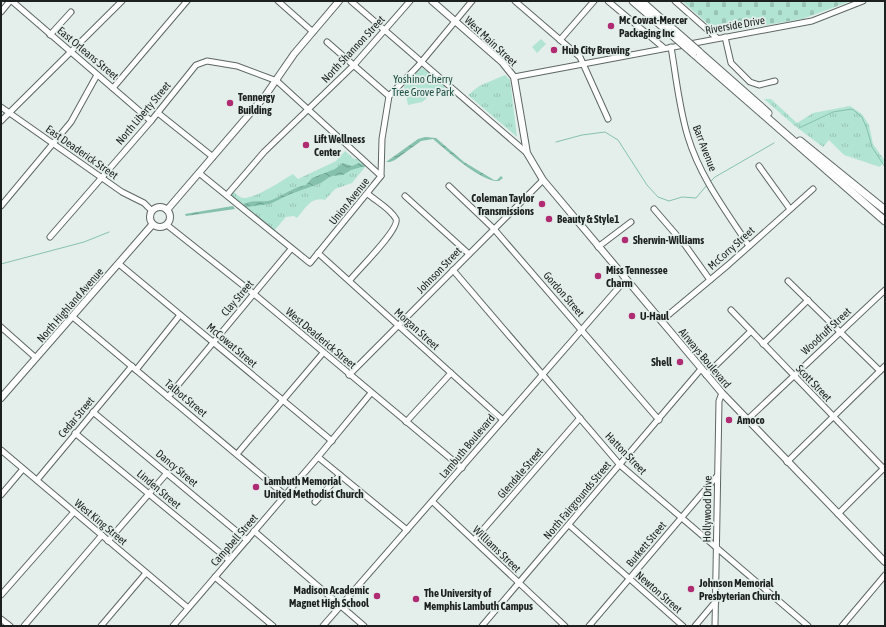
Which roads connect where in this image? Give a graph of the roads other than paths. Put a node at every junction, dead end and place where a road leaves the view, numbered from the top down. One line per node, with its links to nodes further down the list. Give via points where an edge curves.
1 (11, 1): 17 (street); 23 (street, East Orleans Street)
2 (122, 1): 30 (street)
3 (186, 1): 39 (street)
4 (278, 1): 21 (street)
5 (339, 1): 21 (main road)
6 (351, 1): 20 (street)
7 (410, 1): 20 (street, North Shannon Street)
8 (432, 1): 19 (main road, West Main Street)
9 (472, 1): 19 (street)
10 (515, 1): 26 (street)
11 (594, 1): 26 (street)
12 (608, 1): 29 (street)
13 (634, 1): 22 (highway)
14 (641, 1): 22 (highway)
15 (675, 1): 25 (street)
16 (862, 1): 24 (street, Riverside Drive, via 812,21)
17 (1, 12)
18 (71, 12): 23 (street)
19 (455, 21): 32 (street); 36 (main road, West Main Street, via 502,62)
20 (384, 30): 32 (street); 34 (street, North Shannon Street)
21 (313, 32): 37 (main road, via 294,54)
22 (672, 32): 31 (highway, bridge)
23 (50, 35): 30 (street, East Orleans Street)
24 (725, 37): 25 (street, Riverside Drive); 38 (street, via 731,63 750,82 759,85)
25 (717, 38): 28 (street, Riverside Drive)
26 (560, 40): 33 (street)
27 (327, 42): 34 (street)
28 (671, 46): 29 (street, Riverside Drive); 73 (street, Barr Avenue, via 688,137 707,181)
29 (664, 48): 33 (street, Riverside Drive)
30 (72, 52): 35 (street, East Orleans Street); 43 (street)
31 (696, 52): 65 (highway); 67 (highway)
32 (421, 62): 40 (street); 49 (street)
33 (584, 64): 36 (street, Riverside Drive); 45 (street)
34 (354, 65): 40 (street); 42 (street, North Shannon Street)
35 (97, 75): 39 (street, East Orleans Street); 48 (street, via 74,118)
36 (514, 76): 49 (main road, West Main Street)
37 (277, 81): 42 (street, North Liberty Street); 44 (street, North Liberty Street, via 234,65 207,61 196,65); 50 (main road)
38 (775, 81)
39 (113, 88): 47 (street, East Orleans Street)
40 (389, 96): 53 (street, Union Avenue, via 382,139)
41 (1, 108): 43 (street, East Deaderick Street)
42 (309, 108): 53 (street, North Liberty Street); 59 (street, North Shannon Street, via 264,152)
43 (8, 113): 46 (street); 48 (street, East Deaderick Street)
44 (158, 113): 47 (street, North Liberty Street); 50 (street)
45 (608, 119)
46 (1, 121)
47 (152, 121): 54 (street, North Liberty Street)
48 (53, 145): 54 (street, East Deaderick Street); 61 (street)
49 (527, 153): 55 (main road, Airways Boulevard)
50 (213, 157): 52 (main road)
51 (759, 166): 63 (street)
52 (199, 173): 59 (street); 64 (main road)
53 (381, 176): 58 (street, Union Avenue)
54 (101, 178): 66 (street, East Deaderick Street, via 144,203); 72 (street, North Liberty Street)
55 (543, 180): 71 (street, Johnson Street); 74 (main road, Airways Boulevard)
56 (449, 186): 71 (street, Gordon Street)
57 (813, 188): 63 (street, McCorry Street)
58 (368, 194): 76 (street, Union Avenue); 81 (street, via 392,214 396,224 388,237)
59 (227, 195): 75 (street)
60 (405, 196): 77 (street)
61 (1, 206)
62 (654, 209): 82 (street, via 685,245)
63 (790, 209): 73 (street, McCorry Street)
64 (167, 210): 66 (main road, via 161,207); 70 (main road, via 170,215)
65 (885, 210)
66 (152, 211): 69 (main road)
67 (885, 221)
68 (631, 222): 74 (street)
69 (152, 224): 70 (main road, via 158,228); 78 (main road, North Highland Avenue)
70 (168, 225): 85 (street, West Deaderick Street)
71 (494, 229): 77 (street, Johnson Street); 93 (street, Gordon Street)
72 (50, 237)
73 (749, 246): 82 (street, McCorry Street)
74 (598, 247): 80 (main road, Airways Boulevard)
75 (291, 249): 76 (street, Union Avenue, via 310,263); 85 (street, Clay Street)
76 (318, 253): 81 (street, Morgan Street)
77 (469, 254): 79 (street, Johnson Street)
78 (119, 264): 88 (street, McCowat Street); 89 (main road, North Highland Avenue)
79 (453, 270): 91 (street, Johnson Street); 106 (street, Hatton Street)
80 (626, 279): 90 (main road, Airways Boulevard); 93 (street, Lambuth Boulevard)
81 (350, 280): 91 (street, Morgan Street)
82 (710, 280): 90 (street, McCorry Street)
83 (788, 281): 86 (street)
84 (885, 290): 95 (street, Woodruff Street)
85 (254, 294): 96 (street, Clay Street); 98 (street, West Deaderick Street)
86 (808, 300): 95 (street); 97 (street)
87 (731, 310): 94 (street, Scott Street)
88 (180, 315): 96 (street, McCowat Street); 103 (street)
89 (73, 317): 99 (main road, North Highland Avenue); 100 (street, Talbot Street)
90 (661, 321): 102 (main road, Airways Boulevard)
91 (398, 325): 105 (street, Morgan Street); 107 (street, Johnson Street)
92 (1, 327): 99 (street)
93 (581, 330): 106 (street, Lambuth Boulevard); 119 (street, Gordon Street)
94 (751, 331): 97 (street, Scott Street); 108 (street)
95 (839, 332): 104 (street); 109 (street, Woodruff Street)
96 (213, 343): 112 (street, Clay Street); 114 (street, McCowat Street)
97 (763, 344): 109 (street, Scott Street)
98 (323, 353): 107 (street, West Deaderick Street); 114 (street)
99 (36, 358): 113 (main road, North Highland Avenue)
100 (132, 366): 103 (street, Talbot Street); 115 (street, Cedar Street)
101 (885, 366): 104 (street)
102 (701, 369): 108 (main road, Airways Boulevard); 119 (street, North Fairgrounds Street)
103 (136, 370): 112 (street, Talbot Street)
104 (880, 371): 116 (street)
105 (452, 373): 118 (street, Morgan Street); 121 (street)
106 (542, 374): 117 (street, Hatton Street); 118 (street, Lambuth Boulevard)
107 (349, 375): 110 (street, West Deaderick Street)
108 (706, 375): 111 (main road, Airways Boulevard)
109 (794, 375): 116 (street, Scott Street); 120 (street, Woodruff Street)
110 (371, 393): 121 (street, West Deaderick Street); 123 (street, Campbell Street)
111 (722, 393): 120 (main road, Airways Boulevard); 134 (street, Hollywood Drive, via 719,401)
112 (168, 396): 125 (street, Talbot Street)
113 (1, 398)
114 (283, 401): 123 (street, McCowat Street); 125 (street)
115 (93, 412): 122 (street, Cedar Street); 132 (street, Dancy Street)
116 (833, 416): 127 (street); 130 (street, Scott Street)
117 (580, 418): 128 (street, Hatton Street); 149 (street, Glendale Street)
118 (503, 420): 129 (street, Lambuth Boulevard)
119 (659, 420): 128 (street, North Fairgrounds Street)
120 (747, 420): 127 (main road, Airways Boulevard)
121 (406, 422): 129 (street, West Deaderick Street)
122 (76, 434): 135 (street, Cedar Street); 136 (street, Linden Street)
123 (332, 441): 126 (street, Campbell Street)
124 (1, 450): 131 (street, West King Street)
125 (237, 454): 138 (street, Talbot Street)
126 (318, 457): 133 (street); 138 (street, Campbell Street)
127 (787, 462): 142 (main road, Airways Boulevard)
128 (620, 465): 143 (street, Hatton Street); 144 (street, North Fairgrounds Street)
129 (462, 468): 140 (street, Lambuth Boulevard)
130 (884, 468): 142 (street)
131 (23, 469): 135 (street, West King Street); 137 (street)
132 (167, 473): 136 (street); 148 (street, Dancy Street)
133 (340, 475): 139 (street); 145 (street)
134 (717, 476): 143 (street, Burkett Street); 151 (street, Hollywood Drive)
135 (37, 480): 141 (street, West King Street)
136 (149, 494): 150 (street); 152 (street, Linden Street)
137 (1, 495)
138 (286, 495): 146 (street, Campbell Street)
139 (315, 502)
140 (433, 502): 145 (street, Lambuth Boulevard); 149 (street, Williams Street)
141 (74, 512): 147 (street, West King Street); 159 (street)
142 (838, 514): 153 (main road, Airways Boulevard)
143 (682, 517): 151 (street, Hatton Street); 157 (street, Burkett Street)
144 (569, 525): 157 (street, Newton Street); 158 (street, North Fairgrounds Street)
145 (407, 530): 161 (street, Lambuth Boulevard)
146 (254, 531): 148 (street, Campbell Street); 161 (street)
147 (102, 536): 150 (street, West King Street); 166 (street)
148 (247, 540): 152 (street, Campbell Street)
149 (474, 540): 158 (street, Williams Street)
150 (108, 541): 154 (street, West King Street)
151 (716, 548): 160 (street, Hollywood Drive); 177 (street, Hatton Street)
152 (229, 560): 156 (street, Campbell Street)
153 (885, 562)
154 (146, 573): 162 (street, West King Street); 167 (street)
155 (885, 575): 178 (street)
156 (215, 577): 162 (street, Campbell Street); 168 (street)
157 (629, 579): 173 (street, Burkett Street); 174 (street, Newton Street)
158 (519, 584): 171 (street, North Fairgrounds Street); 172 (street, Williams Street)
159 (1, 595)
160 (716, 601): 175 (street); 176 (street, Hollywood Drive)
161 (341, 606): 169 (street, Lambuth Boulevard); 170 (street)
162 (188, 608): 164 (street, Campbell Street)
163 (2, 622): 165 (street)
164 (175, 625)
165 (10, 626)
166 (24, 626)
167 (101, 626)
168 (273, 626)
169 (323, 626)
170 (364, 626)
171 (482, 626)
172 (565, 626)
173 (589, 626)
174 (683, 626)
175 (695, 626)
176 (716, 626)
177 (808, 626)
178 (842, 626)

